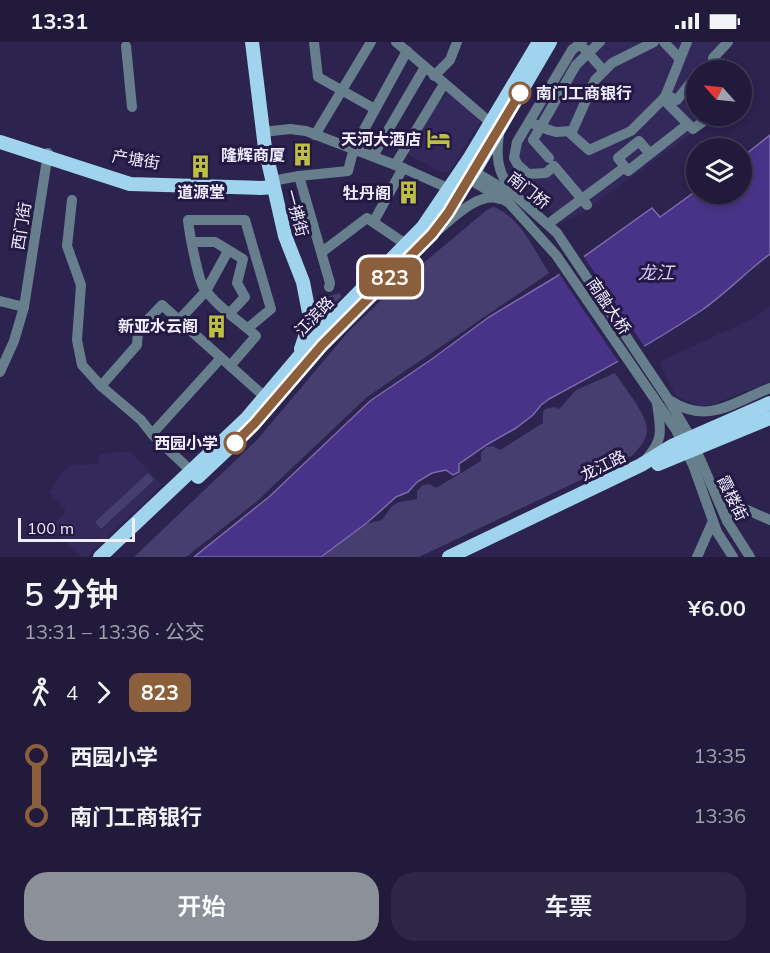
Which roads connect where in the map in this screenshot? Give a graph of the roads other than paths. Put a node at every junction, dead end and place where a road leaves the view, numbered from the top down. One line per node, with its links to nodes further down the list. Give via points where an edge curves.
1 (252, 42): 32 (main road, 一拂街)
2 (314, 42): 23 (street, via 318,77)
3 (371, 42): 23 (street)
4 (396, 42): 15 (street)
5 (457, 42): 20 (street, via 450,60)
6 (539, 42): 29 (main road, 江滨路)
7 (550, 42): 29 (main road, 江滨路)
8 (600, 42): 42 (street, via 576,65 533,140)
9 (654, 42): 19 (street)
10 (664, 42): 16 (street)
11 (687, 42): 16 (street)
12 (728, 42): 17 (street)
13 (581, 43): 19 (street, bridge); 27 (street, via 572,50)
14 (126, 46): 25 (street)
15 (406, 51): 18 (street); 26 (street)
16 (679, 58): 24 (street)
17 (715, 60)
18 (425, 67): 20 (street); 41 (street)
19 (604, 70): 31 (street, via 595,80)
20 (434, 76): 21 (street)
21 (444, 84): 29 (street); 43 (street)
22 (686, 88): 24 (street, via 677,100)
23 (341, 90): 26 (street); 34 (street)
24 (664, 97): 28 (street); 33 (street)
25 (132, 107)
26 (375, 109): 38 (street)
27 (529, 122): 31 (street, bridge, via 556,132); 51 (street, via 517,142 514,158 518,165 528,174 546,172 554,166)
28 (686, 122)
29 (495, 125): 45 (main road, 江滨路); 50 (street, via 499,168)
30 (686, 126): 39 (street)
31 (572, 131): 33 (street, via 588,150)
32 (263, 132): 34 (street, via 290,129); 47 (main road, 一拂街)
33 (624, 134): 37 (street)
34 (315, 135): 38 (street)
35 (0, 137): 40 (main road, 产塘街)
36 (0, 142): 40 (main road)
37 (631, 147): 39 (street, via 639,141); 44 (street, via 618,158)
38 (354, 148): 41 (street); 46 (street, via 348,171)
39 (650, 154): 44 (street, via 628,171)
40 (48, 156): 47 (main road, 产塘街, via 130,178); 64 (street, 西门街)
41 (373, 156): 43 (street)
42 (549, 158)
43 (399, 166): 48 (street); 53 (street)
44 (625, 167): 51 (street)
45 (466, 172): 48 (main road, 江滨路); 50 (street, 南门桥); 54 (main road, 江滨路)
46 (299, 176): 47 (street); 59 (street)
47 (273, 184): 68 (main road, 一拂街, via 309,313)
48 (450, 189): 56 (main road, 江滨路)
49 (72, 200): 71 (street, via 67,246 81,285 77,340 82,365)
50 (513, 200): 54 (street, via 494,196 479,200); 57 (street, 南门桥, via 557,233); 60 (street, 南门桥)
51 (584, 202): 52 (street)
52 (552, 220)
53 (374, 221): 56 (street); 59 (street, via 367,218)
54 (432, 234): 86 (main road, 江滨路, via 322,345 254,424)
55 (193, 242): 58 (street, via 215,242); 62 (street); 67 (street, via 189,237 189,220 245,220 271,309)
56 (407, 245): 68 (main road, 江滨路)
57 (567, 248): 74 (street, 南融大桥)
58 (228, 251): 62 (street); 65 (street, via 243,259 237,282 245,297)
59 (322, 252): 61 (street)
60 (556, 255): 75 (street, 南融大桥)
61 (329, 287)
62 (206, 291): 65 (street); 66 (street)
63 (0, 301): 64 (street)
64 (24, 307): 70 (street, 西门街)
65 (230, 313): 67 (street)
66 (180, 319): 69 (street); 71 (street, via 162,305 138,330 137,345)
67 (248, 328): 69 (street, via 256,336)
68 (300, 354): 73 (main road, 江滨路)
69 (226, 362): 73 (street); 78 (street)
70 (0, 372)
71 (101, 386): 78 (street)
72 (770, 388): 74 (street, via 701,413)
73 (265, 397): 81 (main road, 江滨路)
74 (668, 399): 79 (street)
75 (657, 400): 79 (street); 80 (street, via 662,435)
76 (770, 403): 79 (main road, 龙江路)
77 (770, 418): 79 (main road, 龙江路)
78 (152, 434): 81 (street)
79 (689, 445): 80 (main road, 龙江路, via 672,446); 83 (street, 霞楼街); 84 (street, 霞楼街); 88 (main road, 龙江路)
80 (641, 465): 87 (main road, 龙江路)
81 (191, 471): 85 (main road, 江滨路)
82 (770, 520): 84 (street, via 745,509)
83 (713, 521): 89 (street); 90 (street, 霞楼街)
84 (727, 521): 91 (street, 霞楼街)
85 (100, 557)
86 (114, 557)
87 (449, 557)
88 (471, 557)
89 (697, 557)
90 (733, 557)
91 (750, 557)

